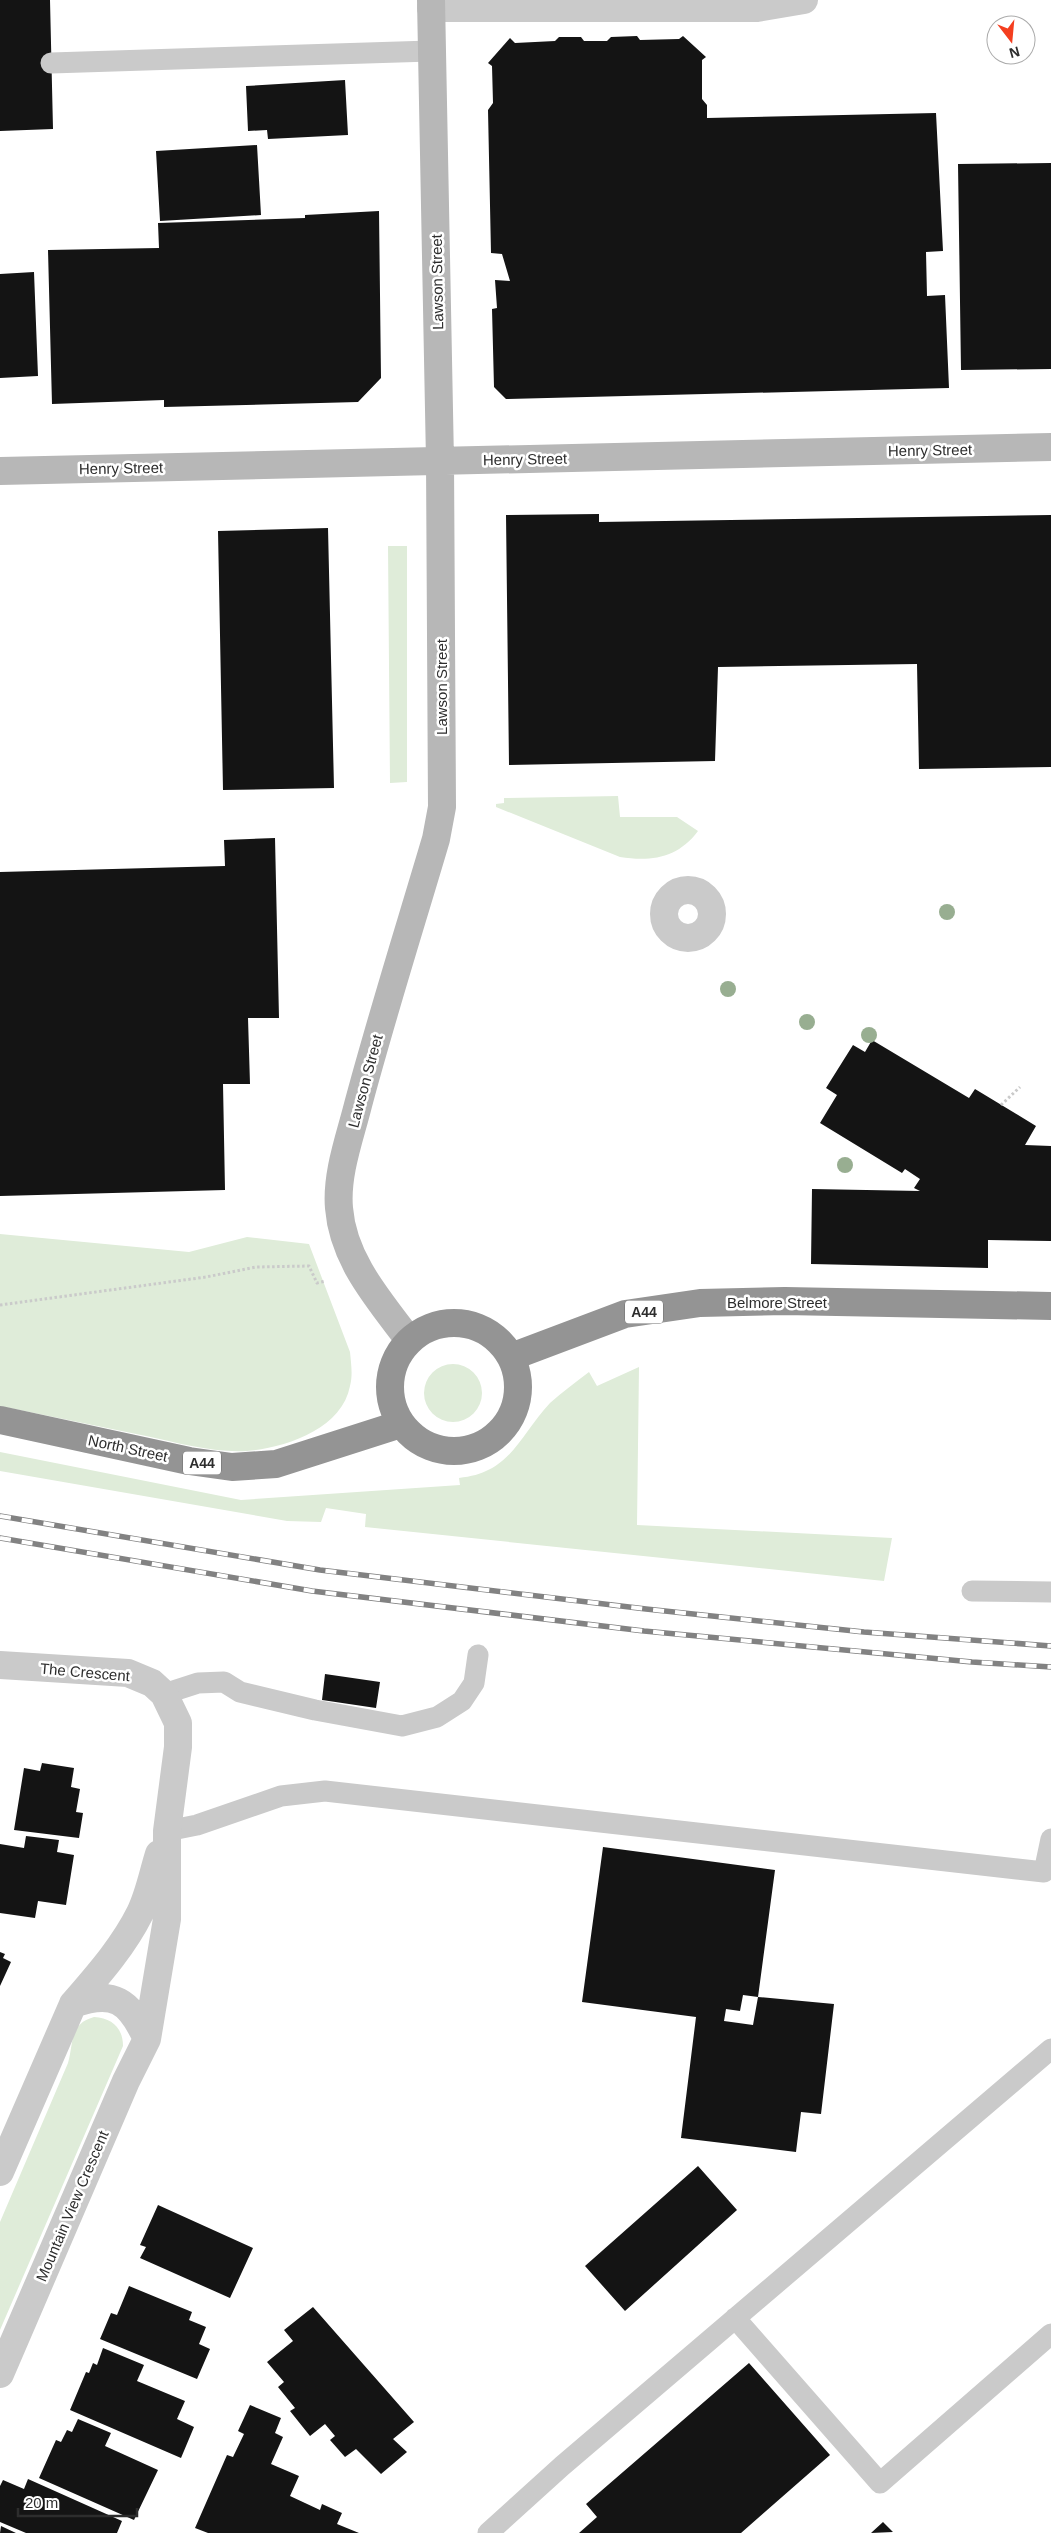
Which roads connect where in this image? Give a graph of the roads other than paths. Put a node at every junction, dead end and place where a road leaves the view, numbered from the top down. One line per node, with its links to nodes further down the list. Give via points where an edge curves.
1 (804, 0): 2 (street, via 757,8)
2 (431, 4): 3 (street, Lawson Street)
3 (431, 51): 4 (lane); 6 (street, Lawson Street)
4 (51, 64)
5 (1051, 447): 6 (street, Henry Street)
6 (440, 461): 7 (street, Henry Street); 9 (street, Lawson Street, via 440,824 363,1088 341,1176 339,1208 347,1244 362,1277)
7 (0, 471)
8 (1051, 1306): 10 (highway, Belmore Street / A44, via 785,1301 700,1303 625,1314)
9 (409, 1340): 10 (highway, via 425,1329 464,1323 483,1329 499,1341); 12 (highway, via 390,1372 392,1408)
10 (511, 1357): 12 (highway, via 518,1377 517,1398 510,1418 496,1435 478,1446 457,1451 436,1448 416,1440)
11 (0, 1420): 12 (highway, North Street / A44, via 189,1461 232,1467 276,1464)
12 (401, 1424)
13 (972, 1591): 14 (lane)
14 (1051, 1592)
15 (478, 1655): 17 (lane, via 474,1683 462,1701 437,1717 402,1726 240,1692 224,1682 198,1683)
16 (0, 1665): 17 (street, The Crescent, via 128,1673 152,1684)
17 (164, 1694): 18 (street, Mountain View Crescent, via 178,1723 178,1747)
18 (166, 1831): 19 (lane, via 197,1825 281,1796 325,1791 1044,1872); 20 (street, Mountain View Crescent, via 140,1911 107,1965); 21 (street, Mountain View Crescent, via 167,1919)
19 (1051, 1839)
20 (73, 2004): 21 (street, via 106,1997 119,2001 131,2010); 23 (street, Mountain View Crescent)
21 (147, 2038): 26 (street, Mountain View Crescent)
22 (1051, 2049): 24 (lane)
23 (0, 2172)
24 (735, 2318): 25 (lane, via 880,2483); 27 (lane)
25 (1051, 2334)
26 (0, 2374)
27 (488, 2533)

